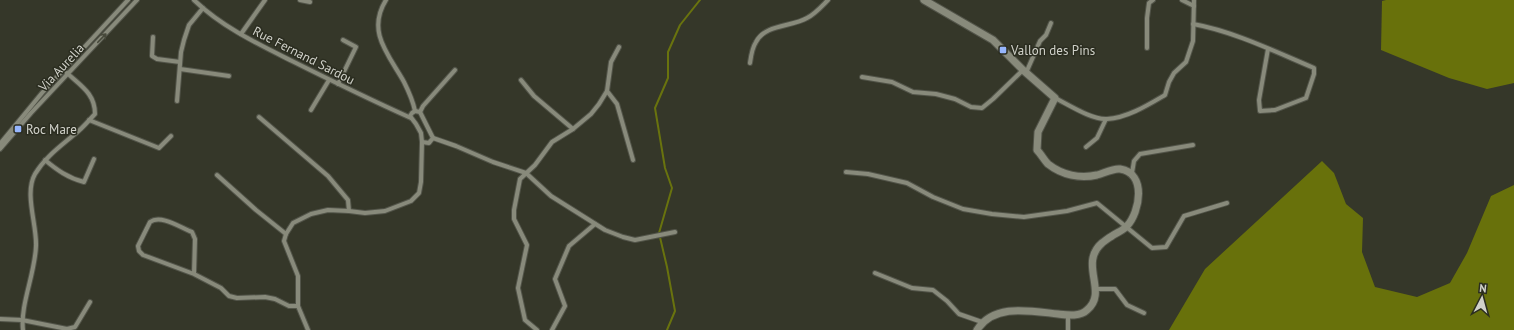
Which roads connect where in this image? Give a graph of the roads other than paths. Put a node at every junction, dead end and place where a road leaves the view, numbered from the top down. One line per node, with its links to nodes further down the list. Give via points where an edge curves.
1 (128, 0): 25 (street, Via Aurelia)
2 (137, 0): 29 (street, Via Aurelia, one-way to 2)
3 (194, 0): 14 (street, Rue Fernand Sardou)
4 (265, 0): 17 (street)
5 (300, 0): 12 (street)
6 (386, 0): 39 (street, via 379,14 380,38)
7 (828, 0): 24 (street, via 808,18 771,29 761,35 755,42)
8 (924, 0): 28 (street, via 993,40)
9 (1153, 0): 21 (street, via 1149,3 1147,18)
10 (1182, 0): 13 (street)
11 (1194, 0): 13 (street)
12 (310, 2)
13 (1194, 6): 16 (street)
14 (203, 8): 17 (street, Rue Fernand Sardou); 23 (street, via 190,25)
15 (1052, 23): 28 (street)
16 (1193, 24): 22 (street, via 1213,27); 42 (street, via 1193,41 1186,62 1174,73 1165,95 1126,114)
17 (241, 34): 32 (street, Rue Fernand Sardou)
18 (153, 37): 23 (street, via 152,56)
19 (343, 40): 34 (street, via 356,47)
20 (619, 47): 35 (street, via 611,62)
21 (1147, 48)
22 (1268, 49): 22 (street, via 1314,68 1314,74 1306,98 1275,110 1260,111 1259,100)
23 (180, 62): 26 (street)
24 (750, 63)
25 (64, 69): 29 (street); 48 (street, Via Aurelia)
26 (180, 69): 30 (street); 37 (street)
27 (456, 70): 39 (street)
28 (1024, 71): 31 (street, via 982,108 971,108 955,99 913,92 892,82); 36 (street)
29 (68, 74): 43 (street, via 90,94 95,104 95,114); 51 (street, Via Aurelia)
30 (229, 76)
31 (862, 77)
32 (329, 80): 34 (street, Rue Fernand Sardou); 38 (street)
33 (520, 80): 44 (street, via 534,96)
34 (338, 84): 41 (street, Rue Fernand Sardou)
35 (607, 91): 44 (street, via 590,114); 54 (street, via 617,104)
36 (1055, 98): 42 (street, via 1090,116); 57 (street, via 1038,132 1037,150 1048,164 1069,175 1088,177 1120,169)
37 (176, 101)
38 (311, 110)
39 (418, 112): 41 (street, via 412,113); 46 (street)
40 (259, 117): 60 (street, via 328,176 348,200)
41 (411, 118): 47 (street)
42 (1106, 119): 50 (street, via 1097,138)
43 (89, 120): 45 (street, via 159,148); 53 (street)
44 (573, 129): 56 (street, via 552,142)
45 (171, 136)
46 (433, 138): 47 (street, via 429,143); 56 (street)
47 (422, 142): 60 (street, via 419,193 411,201 385,211)
48 (0, 144)
49 (1193, 145): 57 (street, via 1140,154 1134,162)
50 (1086, 147)
51 (0, 149)
52 (94, 159): 53 (street, via 84,182 59,171)
53 (45, 160): 73 (street, via 34,175 31,189 36,246)
54 (633, 160)
55 (846, 172): 62 (street, via 907,183 963,209 992,214 1024,217 1067,211 1097,203)
56 (526, 173): 61 (street, via 551,196); 77 (street, via 520,179 514,210 514,219 527,245 518,288 525,320)
57 (1132, 174): 62 (street, via 1138,182 1138,206)
58 (217, 175): 64 (street)
59 (1227, 203): 62 (street, via 1184,216 1166,247 1152,248)
60 (349, 211): 64 (street, via 328,210 311,214 293,223)
61 (595, 224): 63 (street, via 635,240); 78 (street, via 569,246 555,279 565,306)
62 (1127, 227): 67 (street, via 1110,236 1096,248 1092,266)
63 (675, 232)
64 (286, 234): 69 (street, via 284,241 298,276)
65 (875, 273): 74 (street, via 912,288 933,290 959,314)
66 (194, 274): 66 (street, via 195,238 192,232 161,219 153,219 138,246 139,251 143,255); 69 (street, via 221,288 228,296 275,298 289,306)
67 (1096, 289): 70 (street, via 1115,289 1127,305); 71 (street, via 1094,300 1087,310)
68 (90, 302): 73 (street, via 75,327 67,329)
69 (298, 306): 76 (street)
70 (1144, 313)
71 (1068, 315): 74 (street, via 1008,310); 80 (street)
72 (0, 319): 73 (street)
73 (22, 320): 75 (street)
74 (982, 322): 79 (street)
75 (23, 330)
76 (308, 330)
77 (537, 330)
78 (552, 330)
79 (977, 330)
80 (1068, 330)

